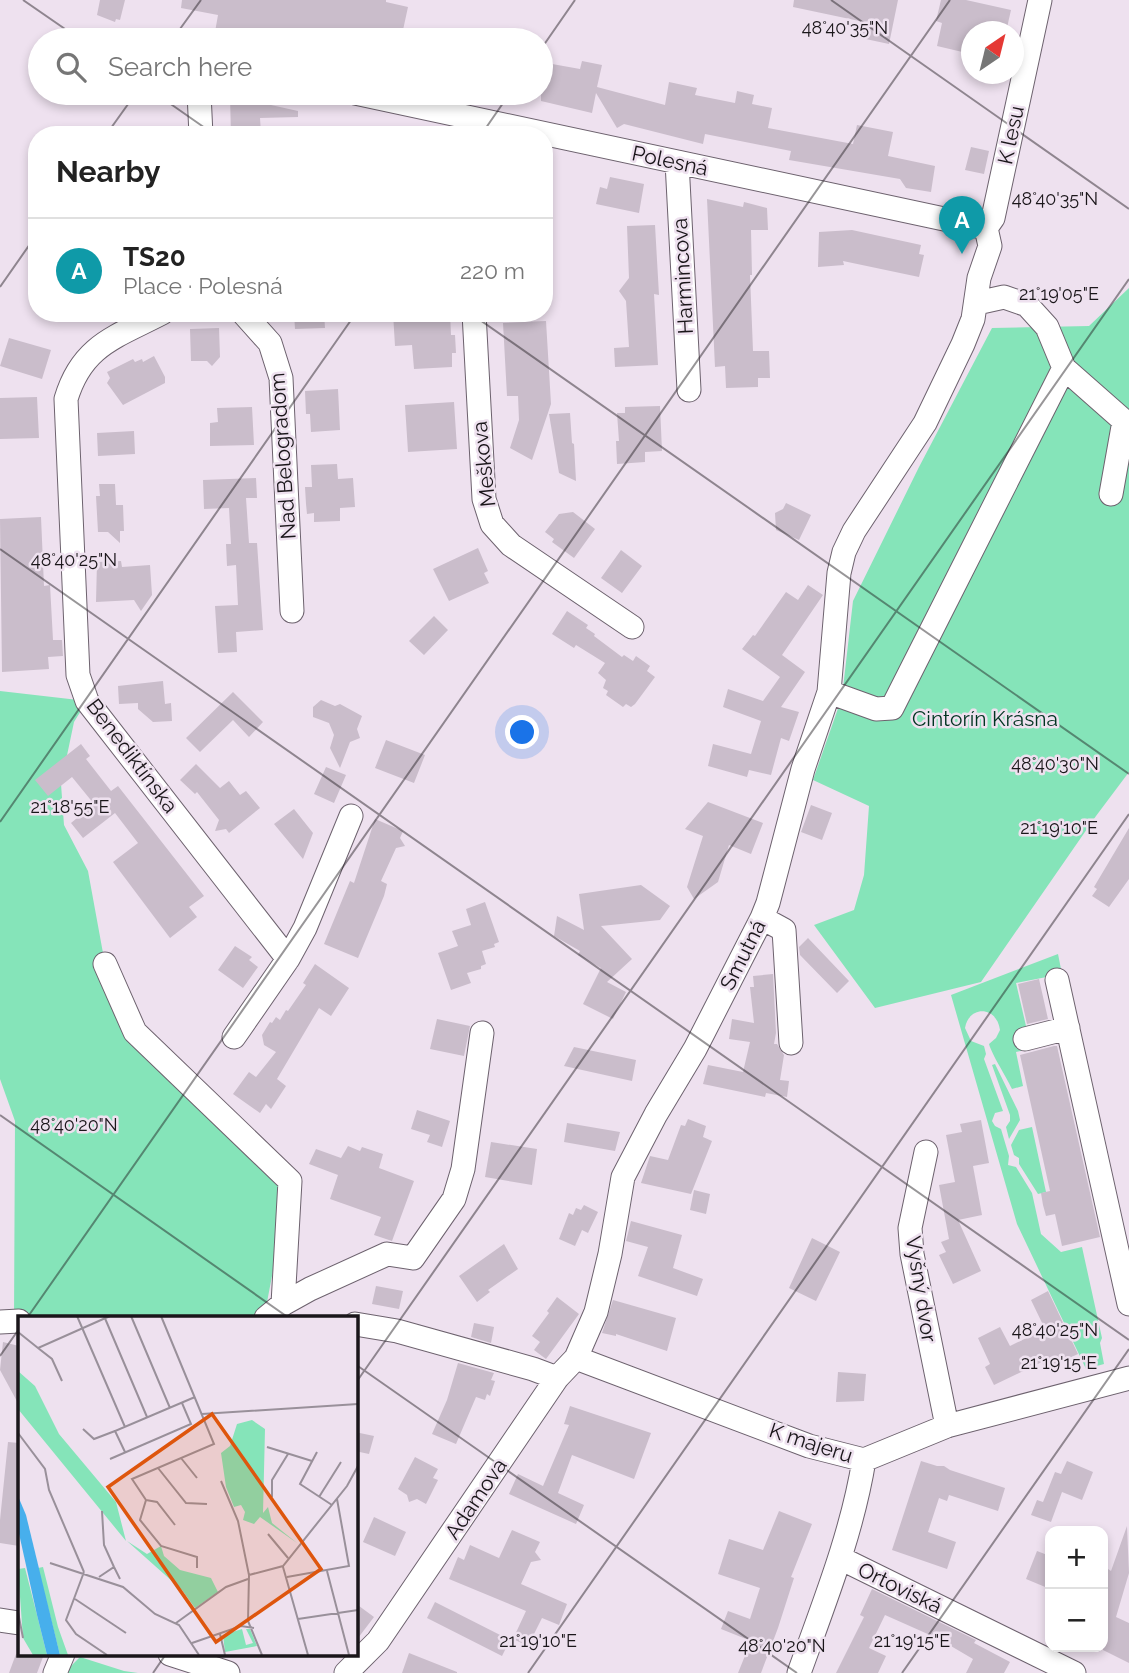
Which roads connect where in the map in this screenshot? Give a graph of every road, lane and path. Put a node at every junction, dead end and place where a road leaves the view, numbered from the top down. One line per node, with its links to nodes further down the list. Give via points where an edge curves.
1 (1040, 0): 8 (street, K lesu, via 993,218)
2 (200, 105): 5 (street)
3 (396, 105): 4 (street, Polesná)
4 (464, 125)
5 (201, 126)
6 (553, 140): 7 (street, Polesná)
7 (677, 162): 8 (street, Polesná); 14 (street, Harmincova)
8 (986, 228): 9 (street, K lesu, via 990,246 979,278)
9 (977, 303): 13 (street, via 1004,297 1027,305 1046,327); 18 (street, Smutná, via 925,423 844,552)
10 (145, 322): 21 (street, Benediktínska, via 96,348 78,369 66,399 78,675 87,701)
11 (251, 322): 16 (street, Nad Belogradom, via 270,343 281,378)
12 (474, 322): 17 (street, Meškova, via 484,499 492,524 511,545)
13 (1063, 368): 15 (street, via 1124,421); 18 (street, via 892,708 876,709)
14 (689, 390)
15 (1111, 494)
16 (292, 611)
17 (632, 627)
18 (829, 692): 20 (street, Smutná)
19 (351, 816): 21 (street)
20 (762, 918): 28 (street, via 784,930); 35 (street, Smutná, via 623,1177 596,1312)
21 (288, 959): 26 (street)
22 (105, 964): 31 (street, via 135,1032 290,1181)
23 (1057, 980): 24 (street)
24 (1068, 1028): 27 (street); 30 (street)
25 (482, 1033): 31 (street, via 463,1169 454,1199 413,1258 387,1254 310,1289)
26 (234, 1037)
27 (1025, 1039)
28 (791, 1043)
29 (926, 1152): 38 (street, Vyšný dvor, via 910,1228)
30 (1129, 1304)
31 (275, 1311)
32 (18, 1321): 33 (street)
33 (0, 1322)
34 (357, 1324): 36 (street, via 397,1331)
35 (576, 1358): 36 (street, Adamova); 39 (street, K majeru, via 810,1446)
36 (557, 1378): 43 (street, Adamova)
37 (1129, 1378): 38 (street, K majeru)
38 (947, 1426): 39 (street, K majeru)
39 (864, 1460): 40 (street)
40 (840, 1558): 50 (street); 51 (street, Ortoviská)
41 (0, 1620): 42 (street)
42 (18, 1623)
43 (378, 1641): 48 (street); 49 (street)
44 (62, 1656): 46 (street)
45 (176, 1656): 47 (street)
46 (55, 1673)
47 (228, 1673)
48 (346, 1673)
49 (363, 1673)
50 (799, 1673)
51 (1074, 1673)

